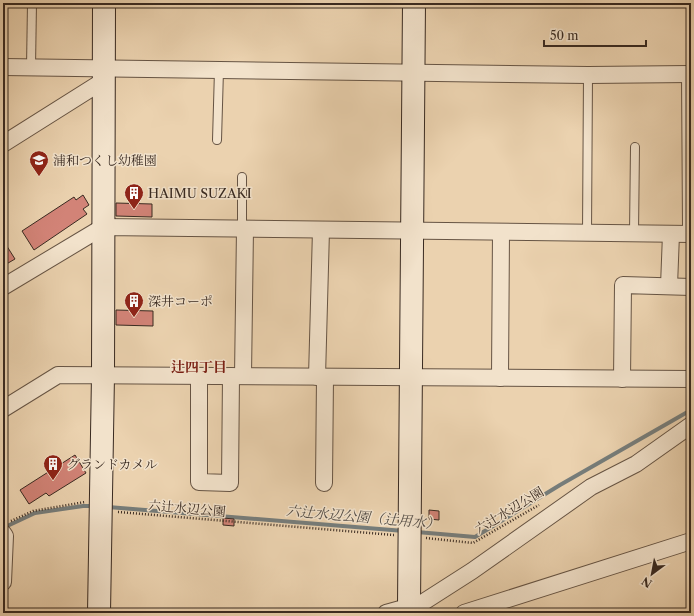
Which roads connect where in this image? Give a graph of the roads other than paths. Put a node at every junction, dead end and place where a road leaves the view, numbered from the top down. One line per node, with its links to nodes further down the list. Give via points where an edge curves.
1 (32, 3): 5 (lane)
2 (104, 3): 8 (street)
3 (414, 3): 7 (street)
4 (3, 67): 5 (street)
5 (31, 67): 8 (street)
6 (219, 70): 7 (street); 8 (street); 11 (lane)
7 (414, 73): 10 (street); 19 (street)
8 (103, 74): 12 (street); 15 (street)
9 (691, 74): 10 (street); 16 (street)
10 (588, 75): 21 (lane)
11 (217, 140)
12 (3, 144)
13 (635, 147): 22 (lane)
14 (242, 177): 17 (lane)
15 (103, 227): 17 (street); 26 (street); 28 (street)
16 (691, 227)
17 (244, 229): 18 (street); 30 (street)
18 (321, 230): 19 (street); 31 (street)
19 (412, 231): 20 (street); 32 (street)
20 (500, 232): 21 (street); 33 (street)
21 (587, 233): 22 (street)
22 (634, 233): 23 (street)
23 (671, 234): 24 (street); 25 (street)
24 (691, 234)
25 (669, 286): 27 (street); 34 (street, via 624,285)
26 (3, 287)
27 (691, 287)
28 (103, 375): 29 (street); 36 (street, via 58,375); 44 (street)
29 (199, 376): 30 (street); 30 (street, via 199,482 230,483)
30 (237, 376): 31 (street)
31 (321, 377): 32 (street); 38 (street)
32 (411, 378): 33 (street); 43 (street)
33 (500, 378): 34 (street)
34 (622, 379): 35 (street)
35 (691, 379)
36 (3, 409)
37 (690, 430): 43 (street, via 636,464 591,487 472,571)
38 (324, 483)
39 (6, 527): 41 (street)
40 (691, 541): 42 (street)
41 (3, 582)
42 (497, 608): 46 (street)
43 (410, 610): 45 (street)
44 (100, 613)
45 (386, 613)
46 (464, 613)

